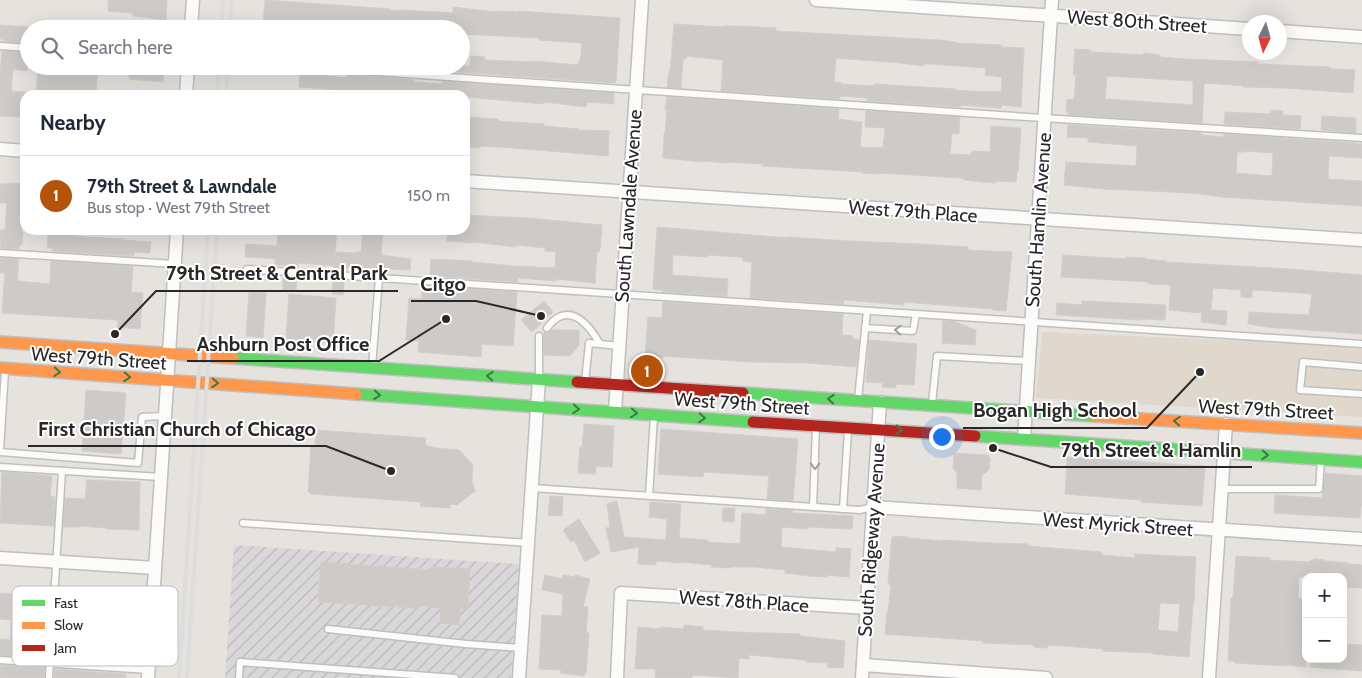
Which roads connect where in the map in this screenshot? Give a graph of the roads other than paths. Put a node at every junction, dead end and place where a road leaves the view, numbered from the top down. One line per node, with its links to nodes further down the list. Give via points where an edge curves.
1 (193, 0): 6 (street)
2 (642, 0): 15 (street, South Lawndale Avenue)
3 (816, 0): 5 (street, West 80th Street)
4 (1052, 0): 5 (street, South Hamlin Avenue)
5 (1051, 15): 7 (street, West 80th Street); 16 (street, South Hamlin Avenue)
6 (192, 20)
7 (1242, 28)
8 (1287, 32): 9 (street)
9 (1362, 37)
10 (0, 46): 11 (lane)
11 (20, 47)
12 (187, 75): 14 (street)
13 (420, 75): 15 (lane)
14 (186, 90)
15 (636, 90): 16 (lane); 21 (street, South Lawndale Avenue)
16 (1044, 118): 17 (lane); 22 (street, South Hamlin Avenue)
17 (1362, 138)
18 (0, 149): 19 (street)
19 (20, 151)
20 (470, 180): 21 (street, West 79th Place)
21 (629, 192): 22 (street, West 79th Place); 29 (street, South Lawndale Avenue)
22 (1038, 219): 24 (street, West 79th Place); 32 (street, South Hamlin Avenue)
23 (177, 235): 26 (street)
24 (1362, 240)
25 (0, 252): 26 (lane)
26 (175, 264): 40 (street)
27 (247, 269): 28 (lane)
28 (380, 278): 29 (lane); 44 (lane)
29 (623, 294): 30 (lane); 39 (street, South Lawndale Avenue)
30 (867, 311): 31 (lane); 34 (lane)
31 (916, 314): 32 (lane); 34 (lane, one-way to 34, via 913,331)
32 (1031, 322): 38 (lane); 41 (street, South Hamlin Avenue)
33 (547, 328): 37 (lane, via 559,317 568,315 579,319)
34 (865, 328): 50 (lane)
35 (539, 336): 45 (lane)
36 (0, 342): 40 (main road, West 79th Street)
37 (600, 344): 39 (lane); 47 (lane, via 589,344)
38 (1362, 344)
39 (619, 346): 48 (street, South Lawndale Avenue)
40 (168, 354): 44 (main road, West 79th Street); 46 (street)
41 (1029, 361): 52 (lane, via 937,356); 54 (street, South Hamlin Avenue)
42 (1362, 367): 49 (lane, via 1302,362 1300,390)
43 (3, 368): 46 (main road, West 79th Street, one-way to 46); 64 (lane)
44 (372, 368): 45 (main road, West 79th Street, one-way to 44)
45 (539, 379): 47 (main road, West 79th Street); 53 (street)
46 (167, 380): 53 (main road, West 79th Street, one-way to 53); 57 (street)
47 (585, 382): 48 (main road, West 79th Street)
48 (617, 384): 50 (main road, West 79th Street, one-way to 48); 55 (street, South Lawndale Avenue)
49 (1362, 394)
50 (858, 400): 51 (main road, West 79th Street)
51 (880, 402): 52 (main road, West 79th Street); 61 (street, South Ridgeway Avenue)
52 (932, 405): 54 (main road, West 79th Street)
53 (537, 406): 55 (main road, West 79th Street, one-way to 55); 71 (street)
54 (1026, 411): 58 (main road, West 79th Street, one-way to 54); 63 (street, South Hamlin Avenue)
55 (615, 412): 56 (main road, West 79th Street, one-way to 56)
56 (654, 415): 59 (main road, West 79th Street, one-way to 59); 73 (lane)
57 (164, 416): 64 (lane, via 142,417 138,463); 70 (street)
58 (1226, 424): 62 (main road, West 79th Street); 65 (street)
59 (816, 425): 60 (main road, West 79th Street); 74 (lane, one-way to 74)
60 (848, 427): 61 (main road, West 79th Street); 76 (lane)
61 (878, 429): 63 (main road, West 79th Street, one-way to 63); 75 (street, South Ridgeway Avenue)
62 (1362, 432)
63 (1024, 439): 65 (main road, West 79th Street)
64 (0, 452)
65 (1224, 452): 66 (main road, West 79th Street, one-way to 66); 72 (street)
66 (1321, 459): 67 (main road, West 79th Street); 72 (lane, via 1319,489)
67 (1362, 462)
68 (0, 467): 69 (lane)
69 (62, 471): 70 (lane); 82 (lane)
70 (161, 477): 83 (street)
71 (532, 488): 73 (lane); 80 (street)
72 (1222, 490): 78 (street)
73 (649, 496): 74 (lane)
74 (813, 507): 76 (lane)
75 (873, 507): 76 (lane); 78 (street, West Myrick Street); 86 (street, South Ridgeway Avenue)
76 (843, 509)
77 (243, 523): 80 (lane)
78 (1219, 531): 79 (street, West Myrick Street); 98 (street)
79 (1362, 540)
80 (528, 543): 88 (street)
81 (0, 558): 82 (street)
82 (56, 562): 83 (street); 84 (lane)
83 (155, 568): 85 (street)
84 (55, 586)
85 (154, 586)
86 (867, 608): 90 (street, South Ridgeway Avenue); 96 (street, West 78th Place, via 621,593)
87 (328, 629): 88 (lane)
88 (521, 648): 95 (street)
89 (70, 666): 91 (lane)
90 (862, 672): 97 (street)
91 (148, 674)
92 (432, 677): 93 (lane, via 240,662); 94 (lane)
93 (240, 678)
94 (455, 678)
95 (519, 678)
96 (617, 678)
97 (1046, 678)
98 (1209, 678)

